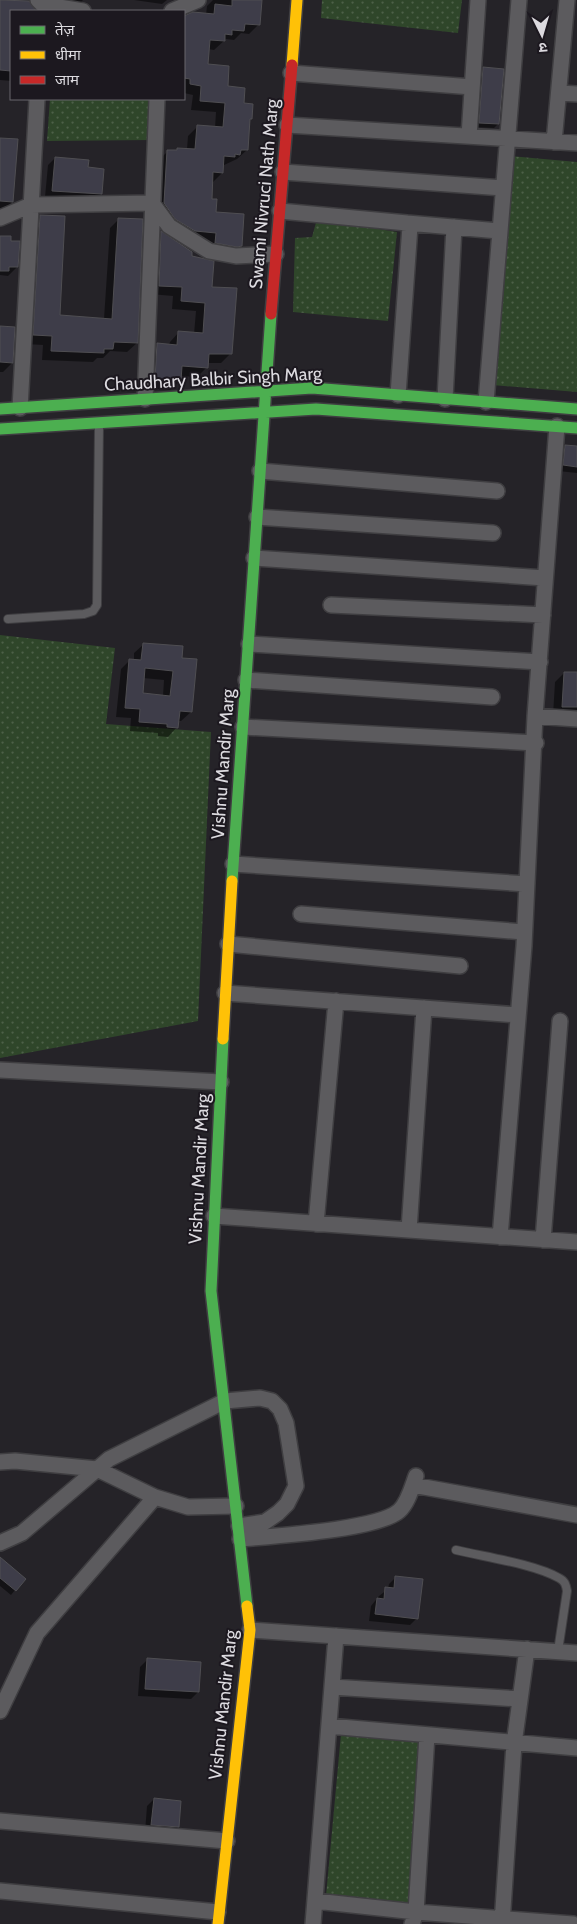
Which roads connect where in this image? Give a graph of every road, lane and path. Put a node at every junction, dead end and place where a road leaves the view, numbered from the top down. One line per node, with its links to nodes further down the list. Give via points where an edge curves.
1 (198, 0): 8 (street)
2 (297, 0): 10 (street, Swami Nivruci Nath Marg)
3 (478, 0): 11 (street)
4 (518, 0): 18 (street)
5 (567, 0): 9 (street)
6 (41, 4): 7 (street)
7 (77, 10)
8 (174, 10)
9 (570, 51): 12 (street)
10 (291, 73): 11 (street); 16 (street, Swami Nivruci Nath Marg)
11 (472, 87): 17 (street)
12 (560, 93): 13 (street); 19 (street)
13 (577, 94)
14 (37, 100): 24 (street)
15 (157, 100): 23 (street)
16 (287, 125): 17 (street); 21 (street, Swami Nivruci Nath Marg)
17 (469, 136): 18 (street)
18 (508, 139): 19 (street); 22 (street)
19 (554, 142): 20 (street)
20 (577, 144)
21 (283, 172): 22 (street); 25 (street, Swami Nivruci Nath Marg)
22 (504, 188): 29 (street)
23 (152, 203): 24 (street); 30 (street, via 169,226 209,251 236,256); 34 (street)
24 (31, 204): 26 (street); 36 (street)
25 (280, 211): 27 (street); 30 (street, Swami Nivruci Nath Marg)
26 (0, 218)
27 (408, 223): 28 (street); 32 (street)
28 (454, 227): 29 (street); 33 (street)
29 (499, 231): 35 (street)
30 (276, 254): 31 (street, Swami Nivruci Nath Marg)
31 (265, 392): 32 (street, Chaudhary Balbir Singh Marg, via 312,388); 34 (street, Chaudhary Balbir Singh Marg); 39 (street, Swami Nivruci Nath Marg)
32 (398, 395): 33 (street, Chaudhary Balbir Singh Marg)
33 (445, 399): 35 (street, Chaudhary Balbir Singh Marg)
34 (145, 400): 36 (street, Chaudhary Balbir Singh Marg)
35 (486, 402): 38 (street, Chaudhary Balbir Singh Marg)
36 (20, 408): 37 (street, Chaudhary Balbir Singh Marg)
37 (0, 409)
38 (577, 409)
39 (264, 412): 40 (street, Chaudhary Balbir Singh Marg); 41 (street, Chaudhary Balbir Singh Marg, via 316,409); 44 (street, Vishnu Mandir Marg)
40 (99, 423): 43 (street, Chaudhary Balbir Singh Marg); 52 (lane, via 97,605 93,611 84,614)
41 (557, 426): 42 (street, Chaudhary Balbir Singh Marg); 49 (street)
42 (577, 428)
43 (0, 429)
44 (260, 471): 45 (street); 46 (street, Vishnu Mandir Marg)
45 (497, 491)
46 (257, 517): 47 (street); 48 (street, Vishnu Mandir Marg)
47 (493, 533)
48 (254, 558): 49 (street); 53 (street, Vishnu Mandir Marg)
49 (545, 578): 51 (street)
50 (331, 605): 51 (street)
51 (543, 615): 54 (street)
52 (8, 619)
53 (249, 644): 54 (street); 55 (street, Vishnu Mandir Marg)
54 (540, 662): 57 (street)
55 (246, 680): 56 (street); 59 (street, Vishnu Mandir Marg)
56 (492, 698)
57 (535, 716): 58 (street); 60 (street)
58 (577, 719)
59 (243, 727): 60 (street); 61 (street, Vishnu Mandir Marg)
60 (536, 744): 62 (street)
61 (233, 864): 62 (street); 65 (street, Vishnu Mandir Marg)
62 (527, 884): 64 (street)
63 (301, 914): 64 (street)
64 (524, 932): 70 (street)
65 (228, 944): 66 (street); 67 (street, Vishnu Mandir Marg)
66 (460, 966)
67 (225, 992): 68 (street); 73 (street, Vishnu Mandir Marg)
68 (336, 1001): 69 (street); 75 (street)
69 (424, 1008): 70 (street); 76 (street)
70 (518, 1015): 77 (street)
71 (560, 1020): 78 (street)
72 (0, 1070): 73 (street)
73 (221, 1082): 74 (street, Vishnu Mandir Marg)
74 (214, 1216): 75 (street); 80 (street, Vishnu Mandir Marg, via 211,1290)
75 (316, 1224): 76 (street)
76 (409, 1230): 77 (street)
77 (500, 1237): 78 (street)
78 (543, 1240): 79 (street)
79 (577, 1242)
80 (225, 1401): 82 (street, via 109,1459); 84 (street, Vishnu Mandir Marg); 86 (street, via 260,1398 272,1401 280,1409 286,1423 296,1486 287,1504 264,1522)
81 (0, 1462): 82 (street)
82 (98, 1469): 83 (street); 87 (street, via 22,1533)
83 (155, 1497): 84 (street, via 188,1507); 96 (street, via 37,1633)
84 (236, 1506): 86 (street, Vishnu Mandir Marg)
85 (577, 1515): 86 (street, via 414,1481 399,1511 384,1519 343,1528)
86 (240, 1533): 89 (street, Vishnu Mandir Marg)
87 (0, 1542)
88 (456, 1550): 92 (lane, via 540,1570 560,1578 567,1591)
89 (250, 1630): 90 (street); 102 (street, Vishnu Mandir Marg)
90 (336, 1636): 91 (street); 94 (street)
91 (527, 1649): 92 (street); 95 (street)
92 (558, 1651): 93 (street)
93 (577, 1653)
94 (332, 1687): 95 (street); 97 (street)
95 (520, 1699): 99 (street)
96 (0, 1711)
97 (329, 1726): 98 (street); 104 (street)
98 (427, 1735): 99 (street); 106 (street)
99 (514, 1744): 100 (street); 107 (street)
100 (577, 1748)
101 (0, 1822): 102 (street)
102 (226, 1842): 105 (street, Vishnu Mandir Marg)
103 (0, 1891): 105 (street)
104 (315, 1900): 106 (street); 108 (street)
105 (218, 1918)
106 (414, 1918): 107 (street)
107 (503, 1921): 109 (street)
108 (313, 1924)
109 (573, 1924)

